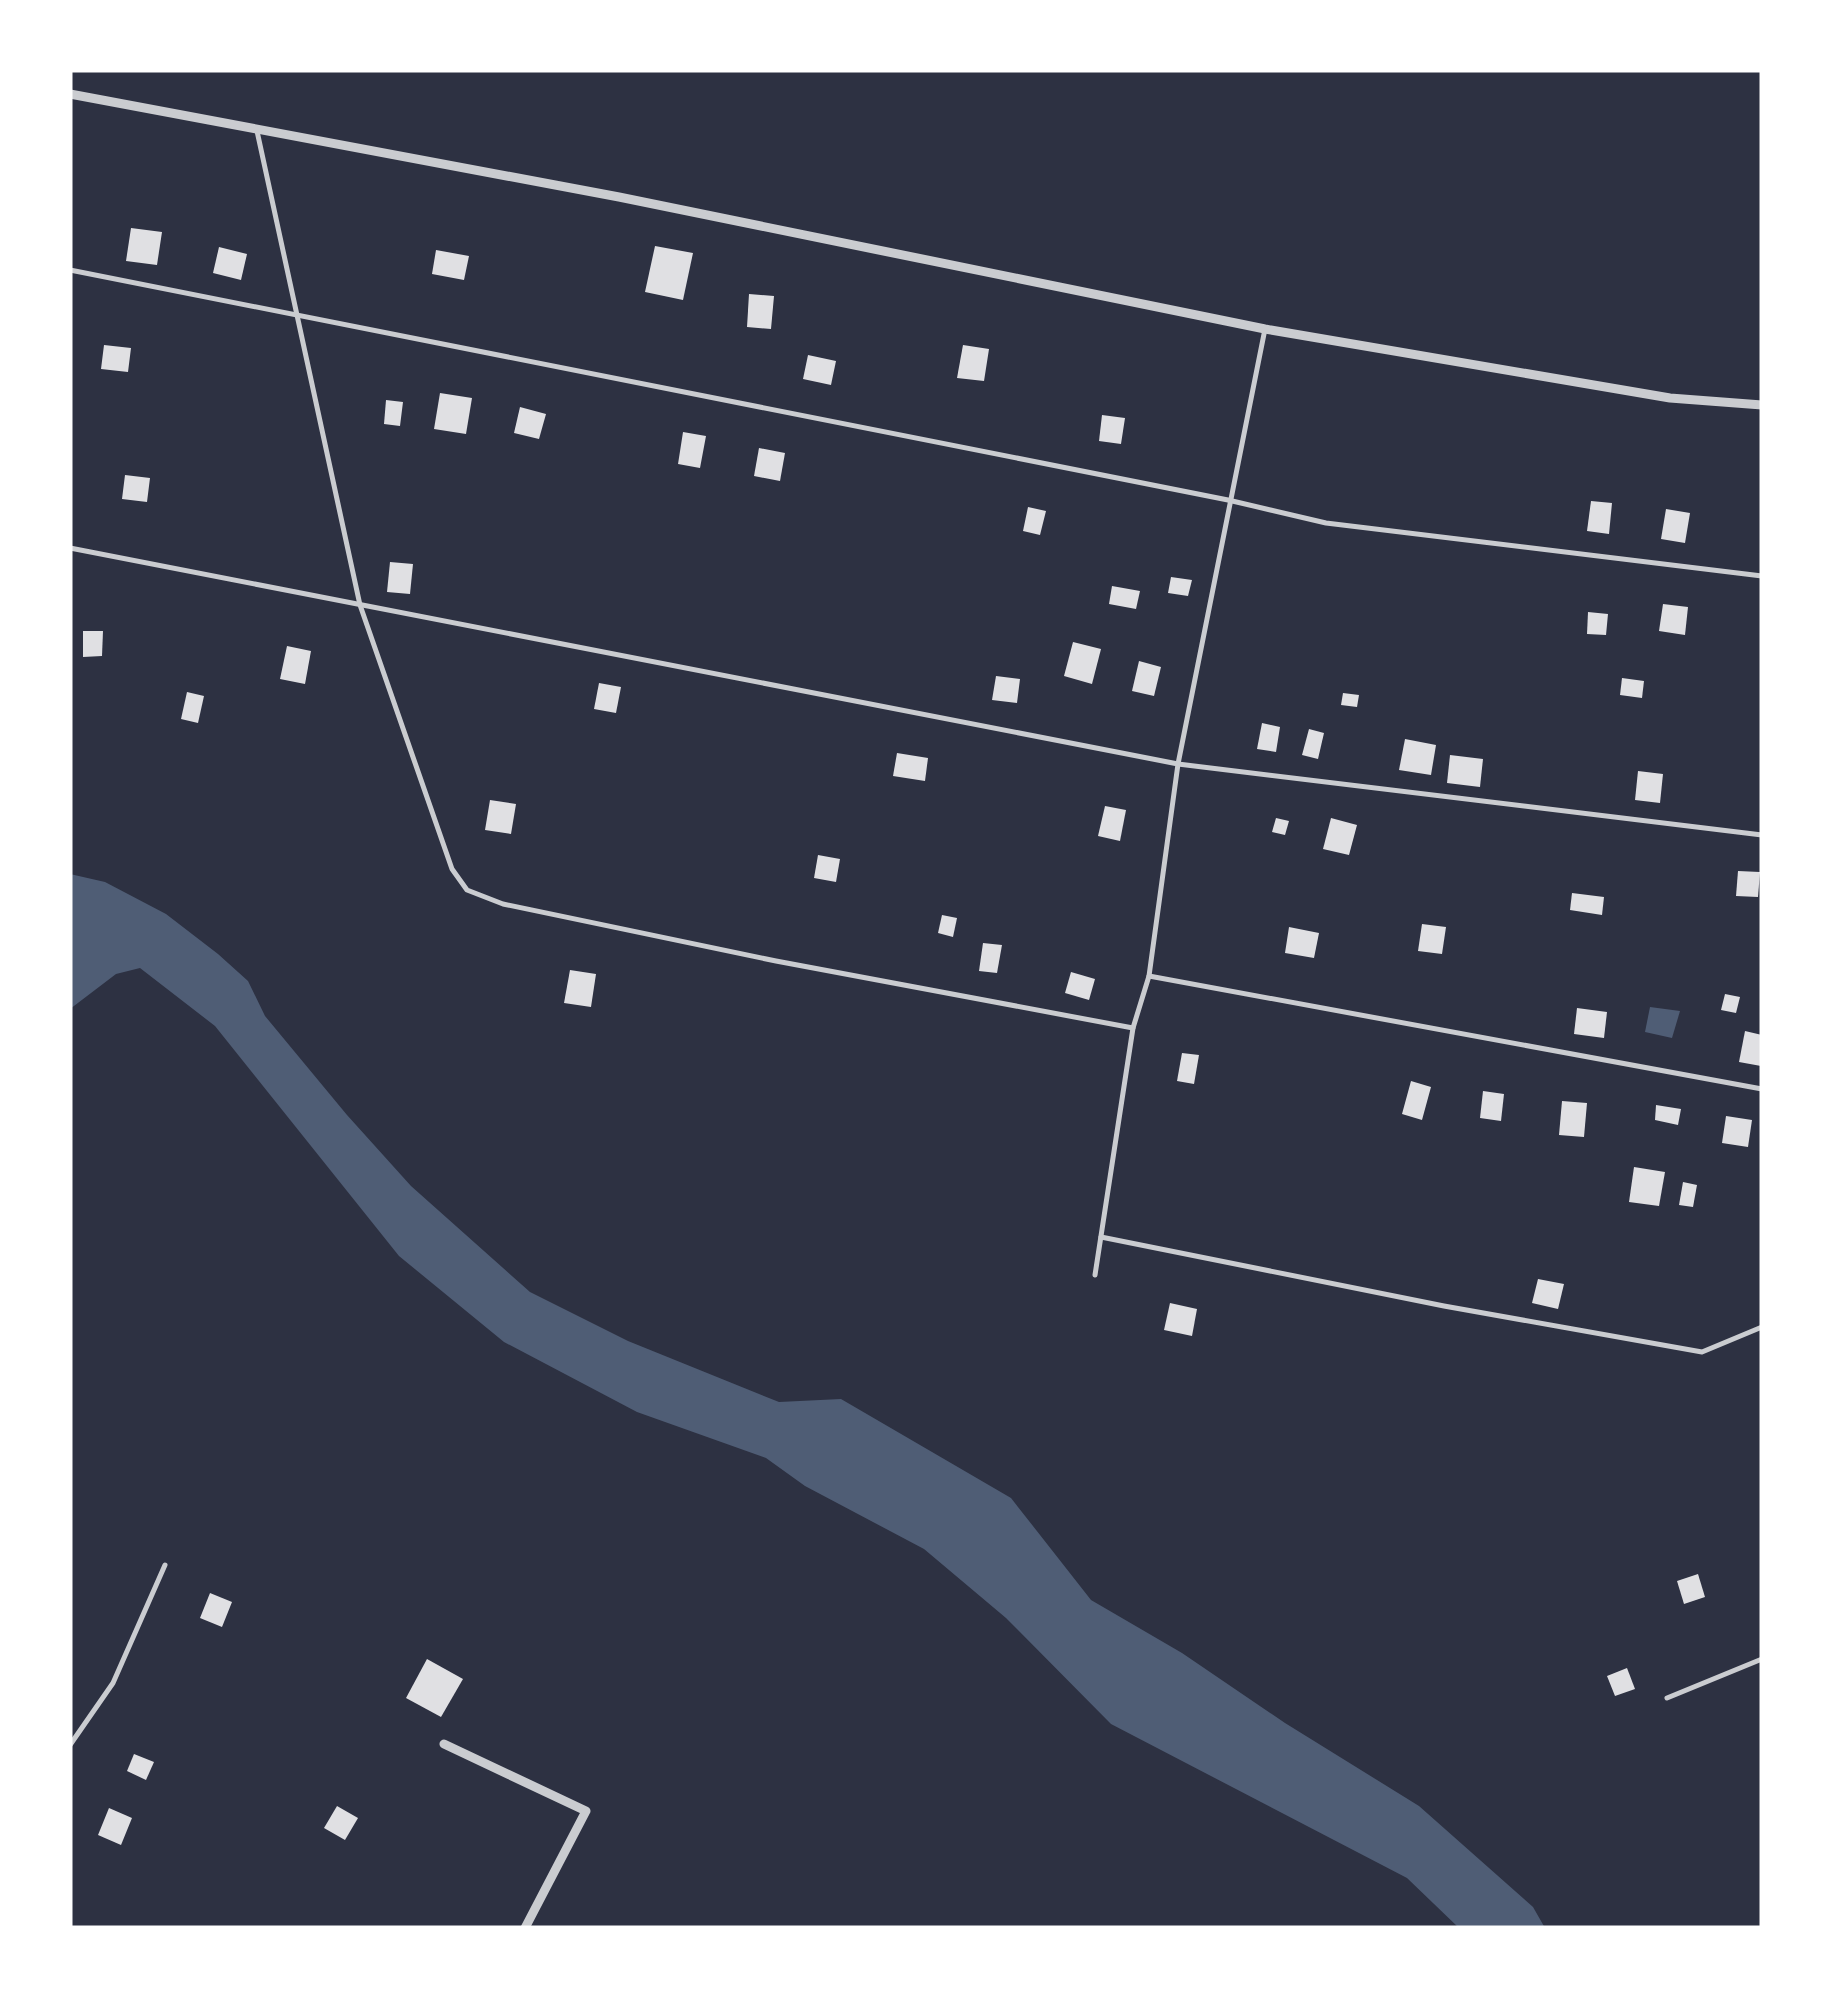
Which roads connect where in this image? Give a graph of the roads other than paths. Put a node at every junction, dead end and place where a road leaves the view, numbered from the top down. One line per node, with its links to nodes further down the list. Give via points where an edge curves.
1 (70, 94): 2 (street)
2 (258, 132): 4 (lane); 5 (street, via 618,197)
3 (70, 270): 4 (lane)
4 (296, 317): 7 (lane); 10 (lane)
5 (1264, 329): 6 (street, via 1670,398); 7 (lane)
6 (1762, 405)
7 (1228, 500): 9 (lane, via 1326,522); 11 (lane)
8 (70, 548): 10 (lane)
9 (1762, 576)
10 (360, 605): 11 (lane); 14 (lane, via 452,869 467,890 502,904 776,961)
11 (1178, 764): 12 (lane); 13 (lane)
12 (1762, 836)
13 (1149, 976): 14 (lane); 15 (lane)
14 (1133, 1028): 16 (lane)
15 (1762, 1089)
16 (1101, 1237): 17 (lane); 18 (lane, via 1702,1352)
17 (1095, 1275)
18 (1762, 1328)
19 (165, 1565): 23 (lane, via 113,1683)
20 (1762, 1659): 21 (lane)
21 (1667, 1698)
22 (444, 1744): 24 (street, via 586,1811)
23 (70, 1746)
24 (525, 1928)

